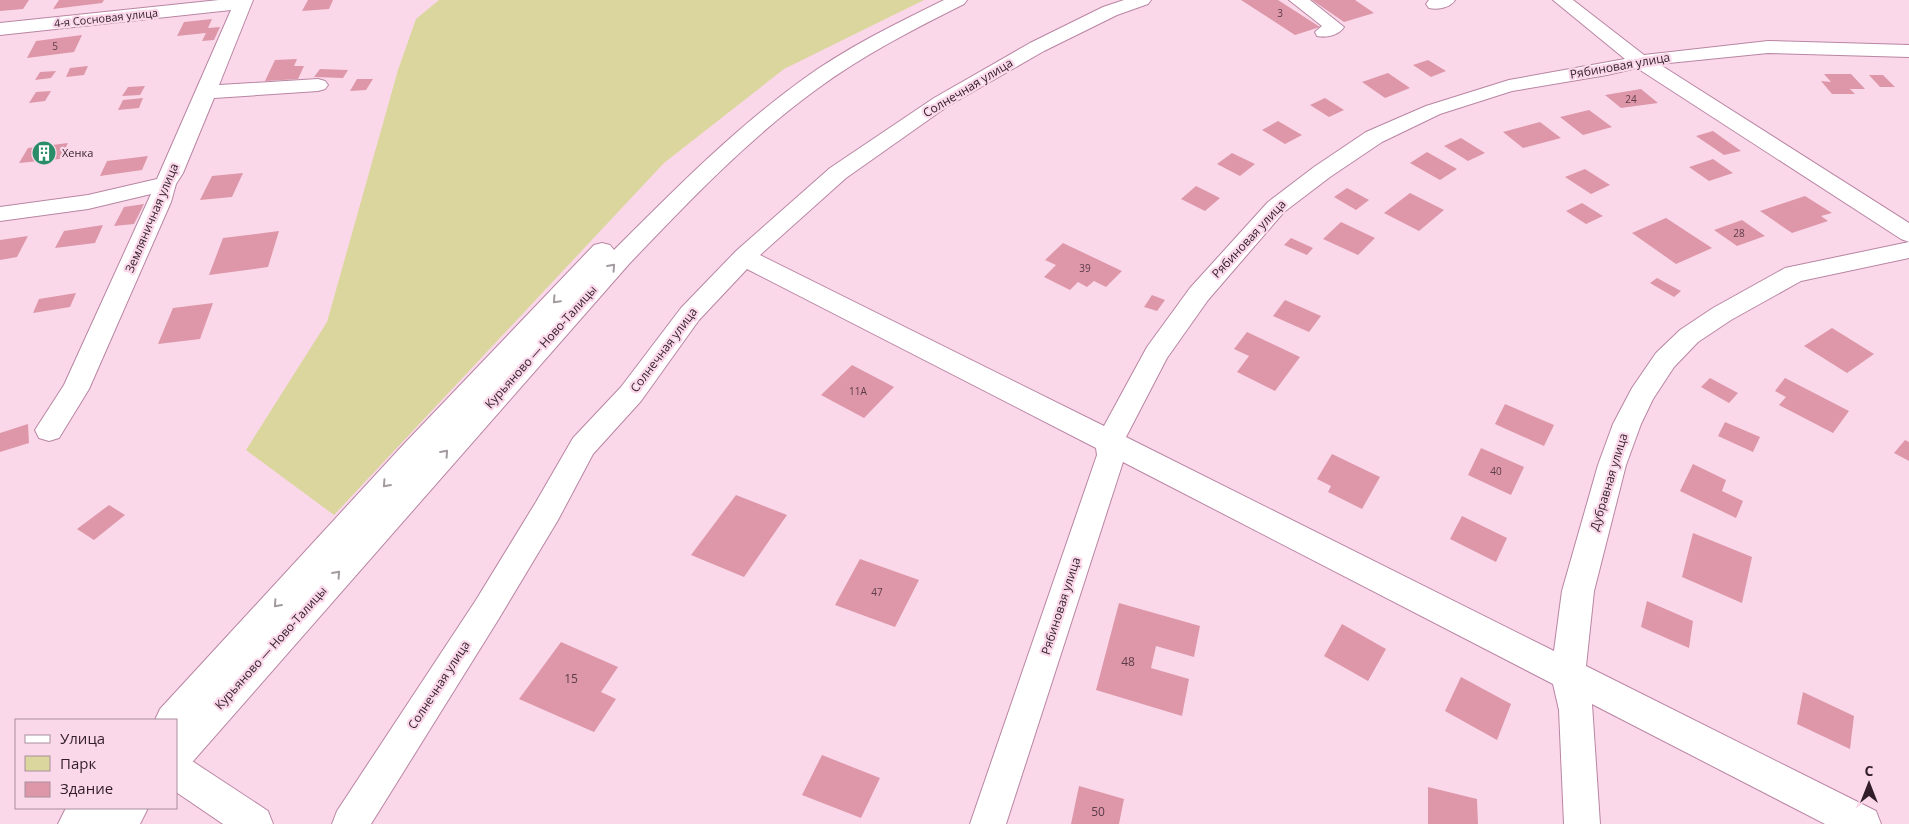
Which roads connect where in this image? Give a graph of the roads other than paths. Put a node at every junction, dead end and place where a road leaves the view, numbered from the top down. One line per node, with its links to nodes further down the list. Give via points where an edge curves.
1 (934, 0): 21 (street, Курьяново — Ново-Талицы, one-way to 21, via 862,37 798,77 710,147 600,253)
2 (958, 0): 22 (street, Курьяново — Ново-Талицы, one-way to 2, via 677,199 731,149 811,84 874,44)
3 (1142, 0): 17 (street, Солнечная улица, via 1110,11 1037,47 941,102 838,173)
4 (1298, 0): 8 (street, via 1335,27)
5 (1562, 0): 10 (street)
6 (243, 2): 7 (street, 4-я Сосновая улица); 12 (street, Земляничная улица)
7 (0, 29)
8 (1324, 32)
9 (1909, 51): 10 (street, Рябиновая улица, via 1768,47)
10 (1640, 61): 15 (street); 19 (street, Рябиновая улица, via 1509,86 1433,110 1374,137 1322,172 1276,207 1198,294 1156,354)
11 (318, 85): 12 (street)
12 (206, 92): 13 (street, Земляничная улица)
13 (165, 184): 14 (street, via 88,202); 18 (street, Земляничная улица, via 160,202 76,389)
14 (0, 214)
15 (1909, 234)
16 (1909, 250): 20 (street, Дубравная улица, via 1794,274 1722,314 1689,336 1665,360 1627,424 1612,465 1578,591)
17 (744, 257): 19 (street); 29 (street, Солнечная улица, via 690,314 631,394 583,446 492,602)
18 (49, 430)
19 (1109, 441): 20 (street); 30 (street, Рябиновая улица, via 1111,455)
20 (1568, 675): 31 (street, Дубравная улица, via 1576,710); 32 (street)
21 (173, 719)
22 (178, 753)
23 (178, 772): 28 (street)
24 (90, 809): 26 (street)
25 (129, 809): 27 (street)
26 (76, 824)
27 (115, 824)
28 (255, 824)
29 (350, 824)
30 (988, 824)
31 (1582, 824)
32 (1863, 824)

